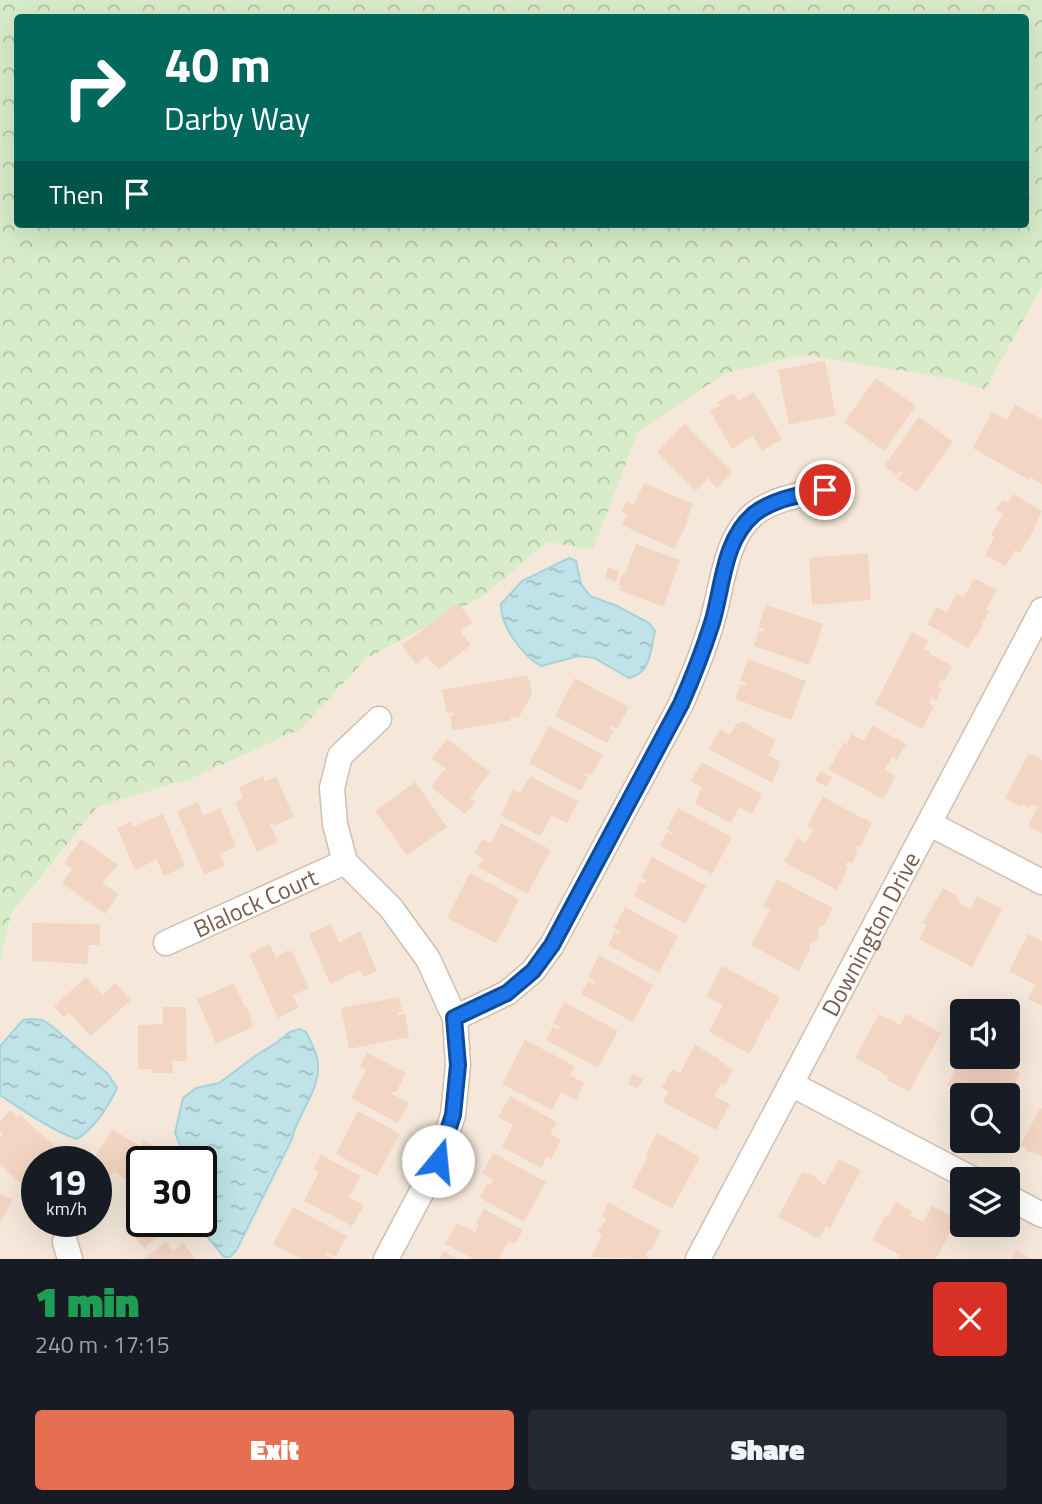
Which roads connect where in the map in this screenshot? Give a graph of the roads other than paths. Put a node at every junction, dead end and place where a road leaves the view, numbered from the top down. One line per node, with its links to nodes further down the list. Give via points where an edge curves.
1 (825, 490): 8 (street, via 777,500 753,515 736,538 699,662 681,704 552,945 533,971 507,993)
2 (1042, 610): 4 (street, Downington Drive)
3 (379, 719): 5 (street, via 340,756 332,788)
4 (930, 824): 6 (street); 9 (street, Downington Drive)
5 (345, 862): 7 (street, Blalock Court); 8 (street, via 391,908 428,959)
6 (1042, 882)
7 (166, 943)
8 (454, 1018): 13 (street, via 458,1065 453,1115 438,1161)
9 (792, 1084): 10 (street); 14 (street, Downington Drive)
10 (950, 1167)
11 (1020, 1203): 12 (street)
12 (1042, 1215)
13 (386, 1259)
14 (698, 1259)

